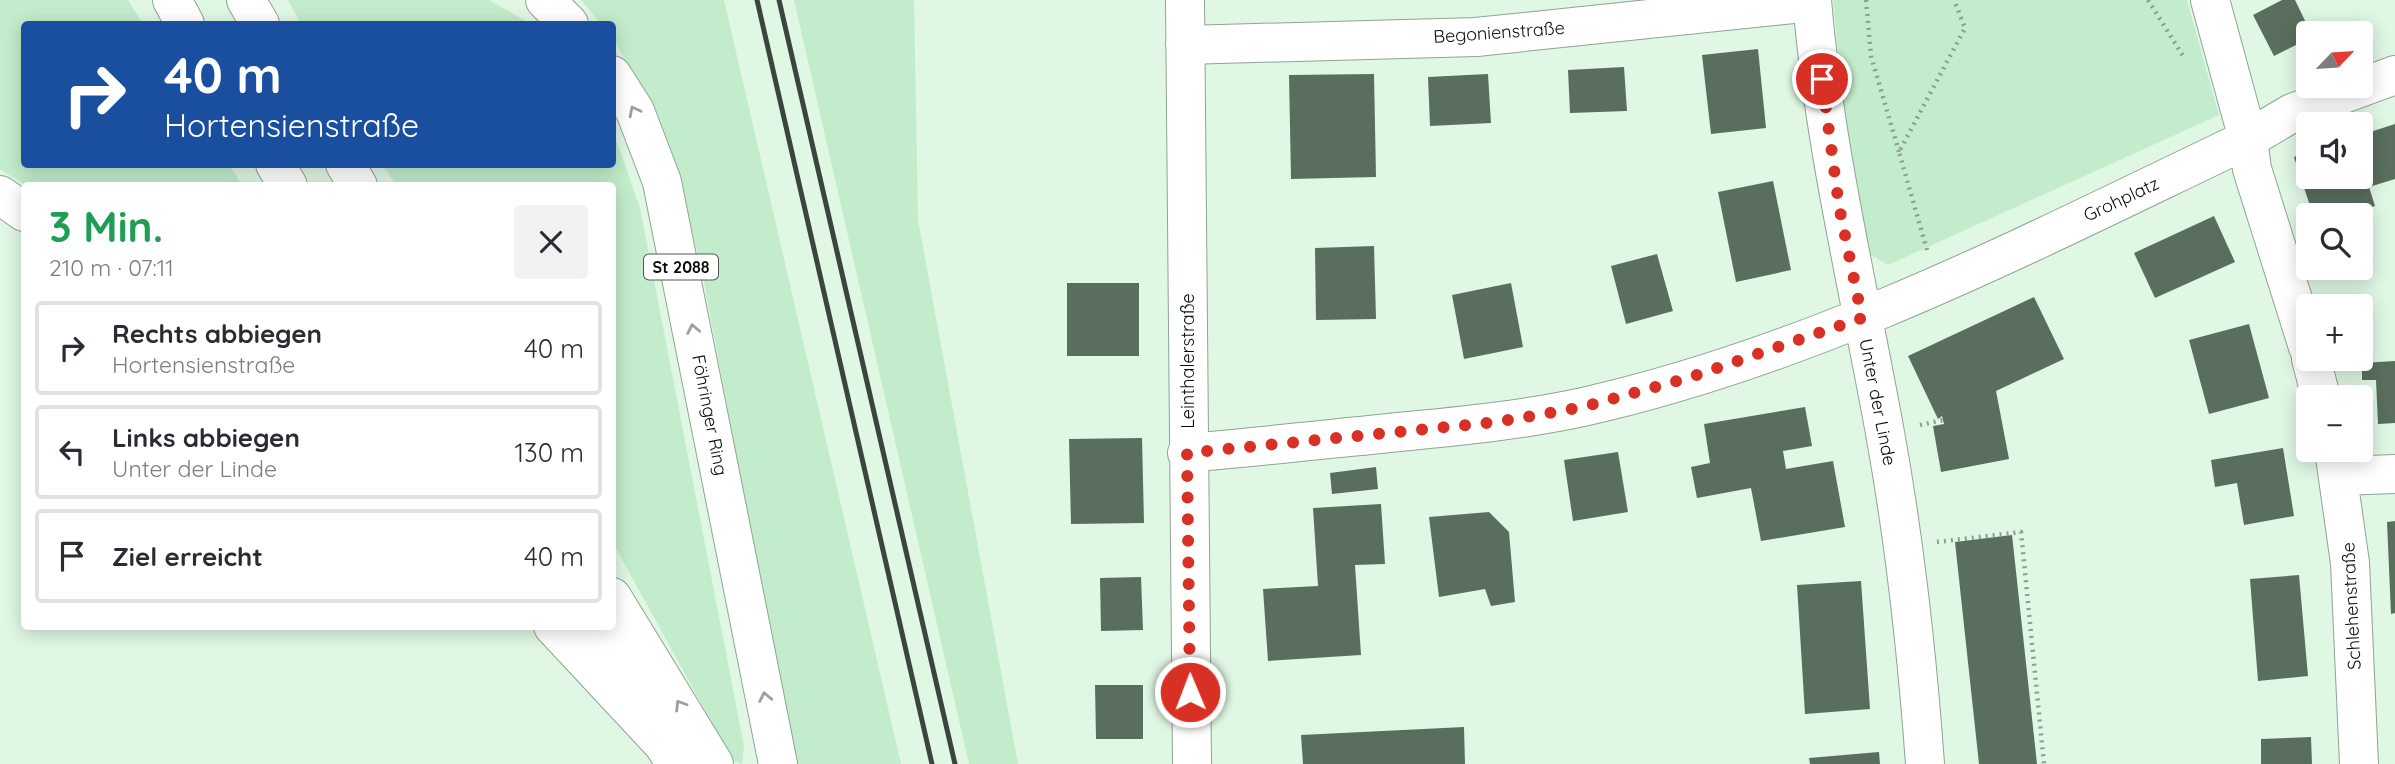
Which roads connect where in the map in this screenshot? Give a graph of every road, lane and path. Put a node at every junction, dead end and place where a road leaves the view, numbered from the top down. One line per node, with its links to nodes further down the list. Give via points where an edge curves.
1 (172, 0): 9 (main road)
2 (246, 0): 10 (main road)
3 (545, 0): 11 (main road)
4 (1185, 0): 12 (main road, Leinthalerstraße)
5 (1866, 0): 16 (path, via 1871,56)
6 (1954, 0): 16 (path, via 1965,29)
7 (2210, 0): 15 (main road)
8 (1812, 1): 12 (main road, Begonienstraße, via 1476,37); 21 (main road, Unter der Linde, via 1839,206)
9 (183, 21)
10 (258, 21)
11 (566, 21)
12 (1185, 45): 22 (main road, Leinthalerstraße)
13 (2395, 75): 15 (main road, Grohplatz, via 2292,113)
14 (616, 81): 31 (main road, Föhringer Ring / St 2088, one-way to 14, via 662,182 635,111)
15 (2248, 139): 19 (main road, Grohplatz); 20 (main road, via 2252,169)
16 (1899, 152): 19 (path)
17 (0, 195): 18 (main road)
18 (21, 210)
19 (1937, 287): 21 (main road, Grohplatz)
20 (2296, 309)
21 (1862, 318): 22 (main road, Grohplatz, via 1688,378 1583,407 1497,422); 33 (main road, Unter der Linde, via 1904,546)
22 (1187, 453): 32 (main road, Leinthalerstraße)
23 (2337, 463): 24 (main road); 35 (main road, Schlehenstraße, via 2350,563)
24 (2395, 474)
25 (1933, 543): 34 (path, via 2021,532)
26 (616, 604): 30 (main road, one-way to 26)
27 (557, 630): 29 (main road)
28 (590, 630): 29 (main road)
29 (669, 754)
30 (714, 764)
31 (778, 764)
32 (1192, 764)
33 (1925, 764)
34 (2044, 764)
35 (2359, 764)

